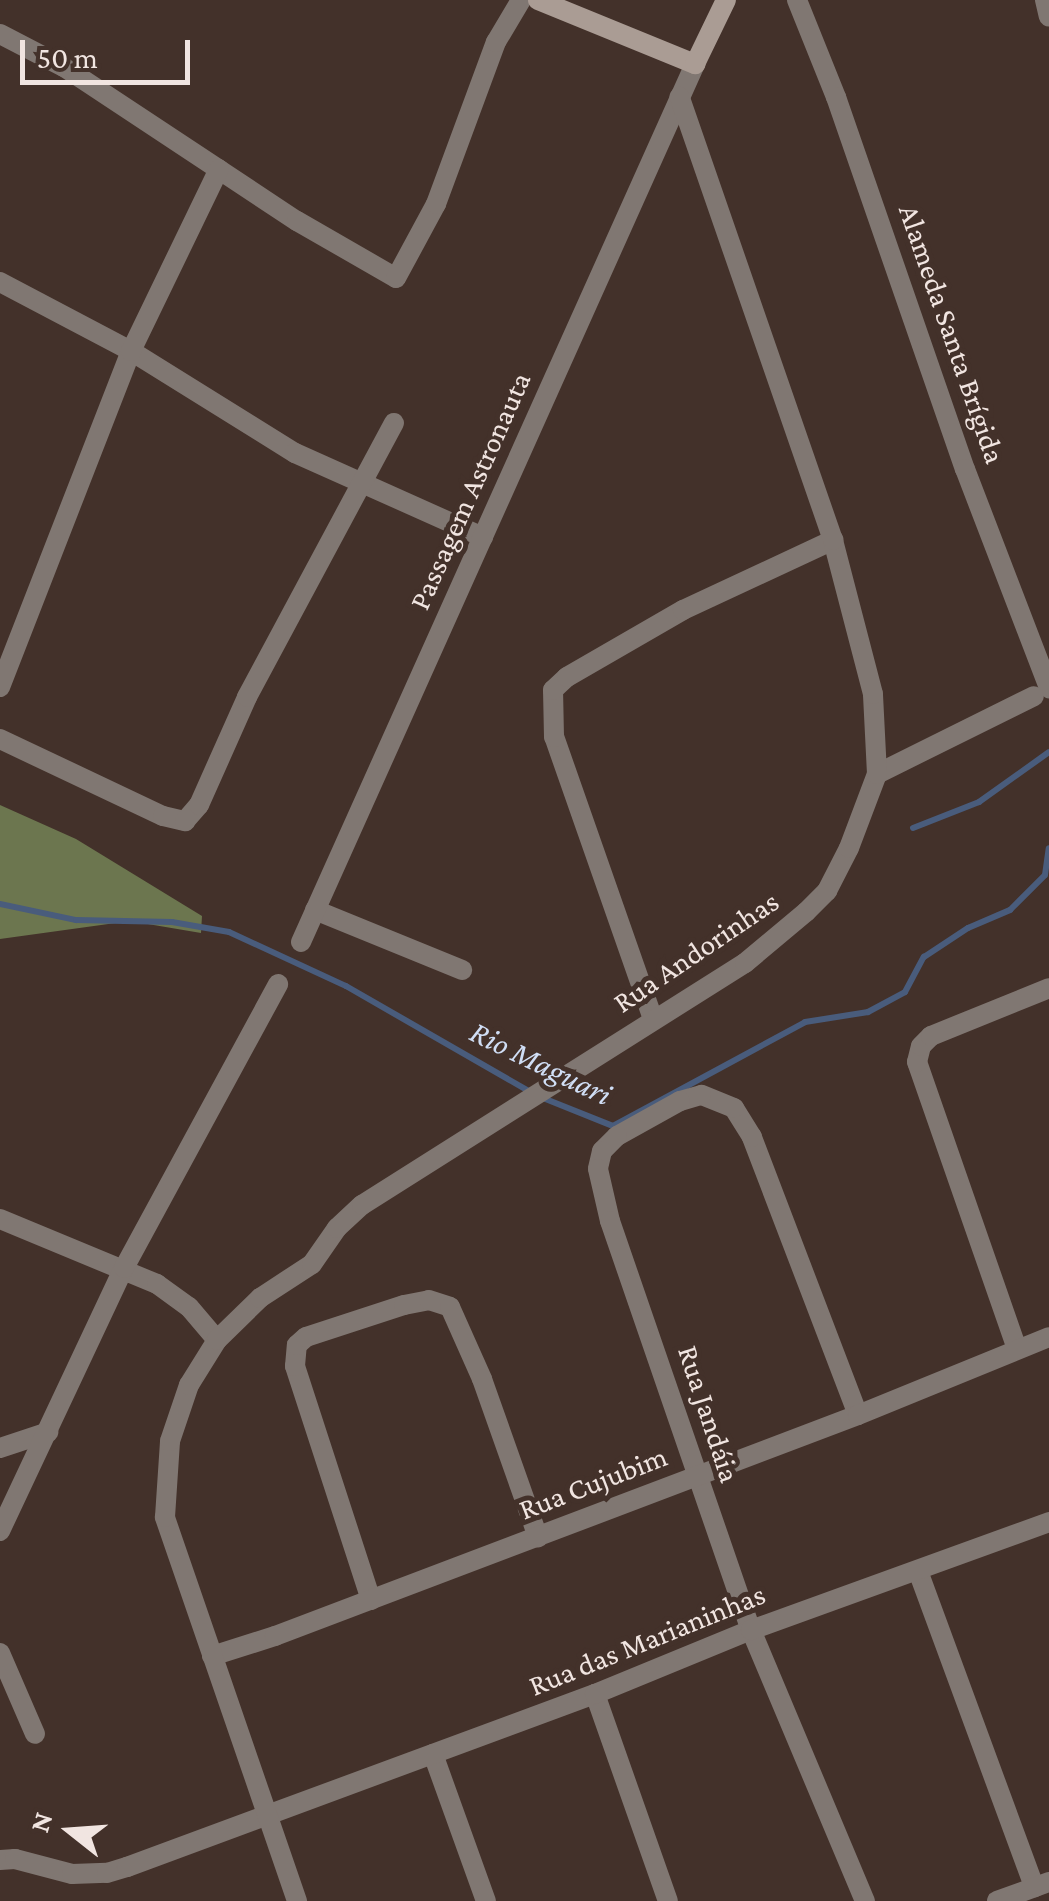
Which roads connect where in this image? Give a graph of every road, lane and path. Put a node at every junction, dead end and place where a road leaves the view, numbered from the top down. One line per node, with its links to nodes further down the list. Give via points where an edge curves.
1 (521, 0): 10 (street, via 490,58 436,204 396,278)
2 (538, 0): 8 (main road)
3 (726, 0): 8 (main road)
4 (797, 0): 18 (street, Alameda Santa Brígida)
5 (1045, 0): 6 (street)
6 (1049, 16)
7 (0, 34): 10 (street, via 64,67)
8 (694, 64): 9 (street, Passagem Astronauta)
9 (680, 96): 15 (street, Passagem Astronauta); 16 (street, Rua Andorinhas)
10 (219, 168): 12 (street)
11 (0, 282): 12 (street)
12 (131, 351): 14 (street, via 296,454); 17 (street)
13 (394, 423): 14 (street)
14 (362, 484): 15 (street); 19 (street, via 185,821)
15 (482, 537): 21 (street, Passagem Astronauta)
16 (833, 540): 20 (street, Rua Andorinhas, via 873,694); 26 (street, via 683,610 553,690 554,737)
17 (0, 687)
18 (1042, 692): 20 (street)
19 (0, 739)
20 (877, 774): 26 (street, Rua Andorinhas, via 817,903 744,963)
21 (316, 910): 22 (street, Passagem Astronauta); 23 (street)
22 (301, 942)
23 (462, 970)
24 (278, 984): 28 (street)
25 (1049, 988): 31 (street, via 948,1028 921,1046 916,1062)
26 (653, 1020): 30 (street, Rua Andorinhas, via 362,1206 312,1264 260,1298)
27 (0, 1218): 28 (street)
28 (124, 1268): 30 (street, via 174,1294); 33 (street)
29 (1049, 1336): 31 (street, Rua Cujubim)
30 (217, 1340): 43 (street, Rua Andorinhas, via 189,1385 170,1440 165,1517)
31 (1017, 1349): 32 (street, Rua Cujubim)
32 (858, 1415): 35 (street, Rua Cujubim); 35 (street, Rua Jandáia, via 744,1120 723,1100 701,1095 680,1101 617,1136 600,1156 604,1199)
33 (48, 1432): 34 (street); 37 (street)
34 (0, 1448)
35 (698, 1476): 38 (street, Rua Cujubim); 41 (street, Rua Jandáia)
36 (1049, 1522): 39 (street, Rua das Marianinhas)
37 (0, 1531)
38 (538, 1536): 40 (street, Rua Cujubim); 40 (street, via 450,1308 429,1300 306,1337 294,1353 300,1384)
39 (918, 1570): 41 (street, Rua das Marianinhas); 49 (street)
40 (371, 1600): 43 (street, Rua Cujubim)
41 (751, 1630): 44 (street, Rua das Marianinhas); 53 (street, Rua Jandáia)
42 (0, 1654): 45 (street)
43 (212, 1656): 47 (street, Rua Andorinhas)
44 (595, 1694): 46 (street, Rua das Marianinhas); 52 (street)
45 (36, 1734)
46 (434, 1754): 47 (street, Rua das Marianinhas); 51 (street)
47 (268, 1815): 48 (street, Rua das Marianinhas, via 107,1874); 50 (street, Rua Andorinhas)
48 (0, 1860)
49 (1042, 1885): 54 (street)
50 (297, 1901)
51 (486, 1901)
52 (668, 1901)
53 (865, 1901)
54 (997, 1901)

